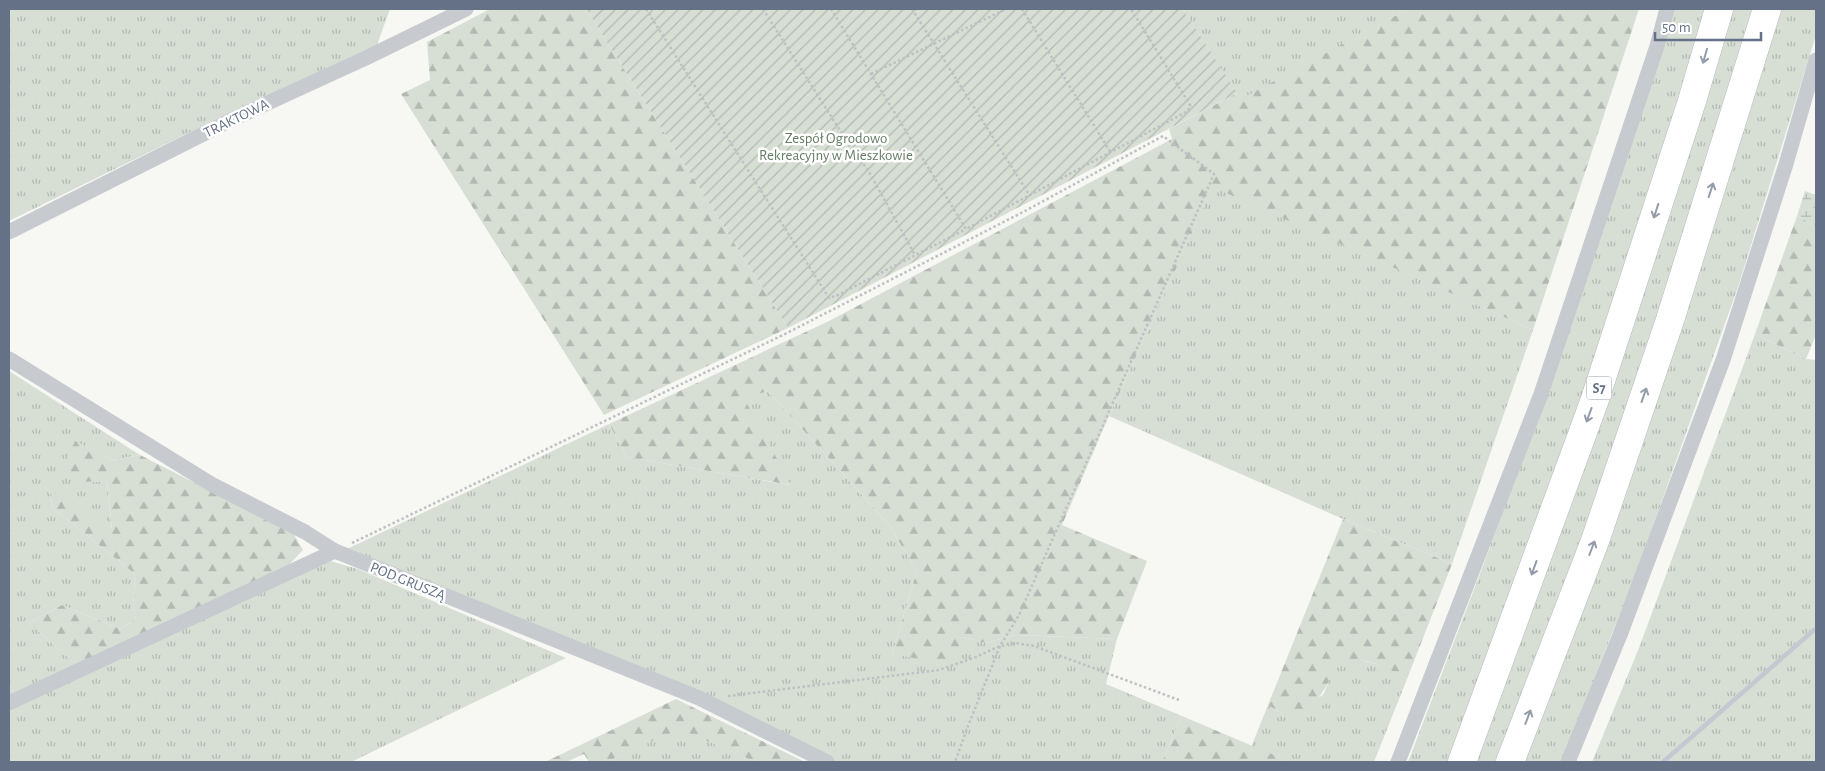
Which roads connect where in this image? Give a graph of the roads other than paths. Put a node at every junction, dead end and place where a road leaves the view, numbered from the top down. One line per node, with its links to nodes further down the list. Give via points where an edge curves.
1 (466, 9): 6 (street, TRAKTOWA, via 233,119)
2 (1667, 9): 11 (street, via 1541,394)
3 (1719, 9): 12 (highway, S7, one-way to 12, via 1594,402)
4 (1766, 9): 13 (highway, one-way to 4, via 1594,541 1667,329)
5 (1816, 60): 14 (street, via 1724,360 1620,635)
6 (9, 232)
7 (9, 359): 8 (street, POD GRUSZĄ, via 212,484)
8 (335, 551): 9 (street); 10 (street, POD GRUSZĄ, via 699,698)
9 (9, 703)
10 (827, 762)
11 (1398, 762)
12 (1462, 762)
13 (1510, 762)
14 (1568, 762)

